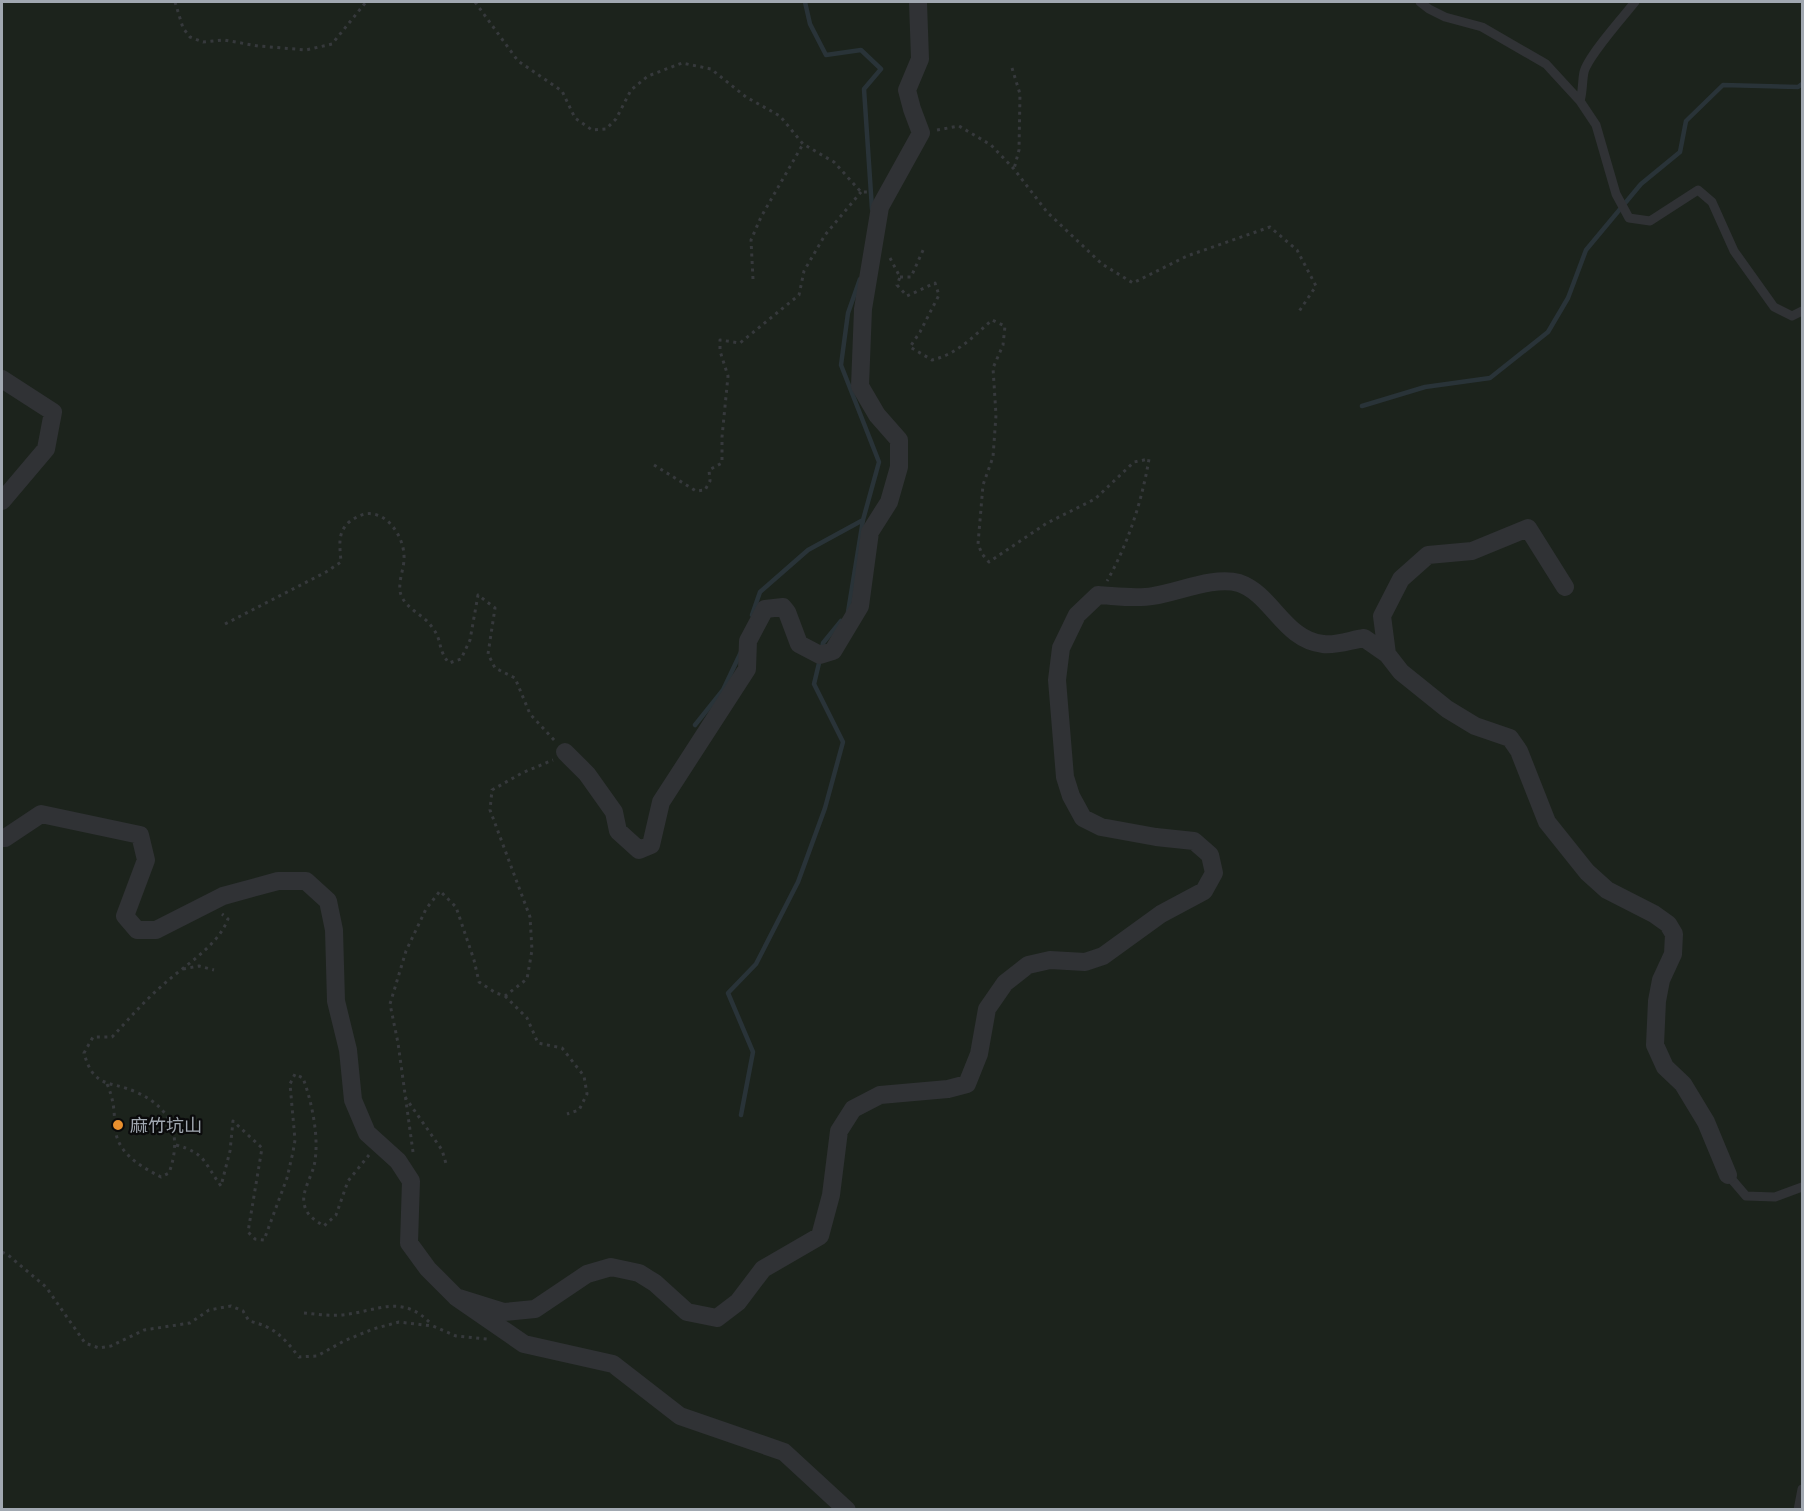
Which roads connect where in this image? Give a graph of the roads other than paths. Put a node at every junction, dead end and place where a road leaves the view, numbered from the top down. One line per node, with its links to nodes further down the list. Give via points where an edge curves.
1 (918, 2): 10 (street, via 920,59 907,90 921,133 880,207 863,309 860,386 876,415 899,440 899,467 889,502 870,532 860,606 833,651 820,655 799,644 783,607 765,609 748,641 747,669 661,802 651,845 639,850 618,831 614,812 587,774)
2 (1420, 2): 4 (lane, via 1445,17 1482,27 1546,63)
3 (1635, 2): 4 (lane, via 1584,72)
4 (1580, 101): 5 (lane, via 1596,125 1616,194 1629,218 1650,221 1698,190 1712,202 1734,251 1774,307 1792,316)
5 (1803, 311)
6 (2, 379): 7 (street, via 53,412 46,449)
7 (2, 501)
8 (1565, 587): 9 (street, via 1528,528 1472,550 1428,555 1401,579 1382,616)
9 (1387, 654): 12 (street, via 1401,672 1447,709 1475,726 1510,738 1547,822 1587,872 1607,890 1668,924 1674,934 1673,954 1661,980 1654,1045 1665,1067 1683,1084 1706,1122); 14 (street, via 1364,639 1323,645 1302,637 1284,624 1257,594 1240,584 1221,581 1151,597 1098,595 1077,615 1060,648 1056,680 1065,777 1071,796 1083,818 1101,826 1194,841 1210,855 1214,873 1204,891 1161,914 1103,956 1085,962 1050,960 1028,965 1005,983 987,1009 979,1054 967,1084 880,1095 853,1109 839,1131 831,1195 820,1236 763,1269 738,1302 717,1318 687,1312 639,1273 611,1267 587,1274 535,1309 504,1312)
10 (565, 752)
11 (2, 838): 14 (street, via 41,814 140,835 146,860 125,916 137,930 156,930 223,896 278,881 306,881 328,900 334,930 336,1001 348,1050 353,1100 367,1133 398,1161 411,1181 409,1243)
12 (1728, 1175): 13 (lane, via 1746,1196 1775,1197)
13 (1803, 1187)
14 (456, 1297): 16 (street, via 524,1344 613,1364 680,1416 784,1452)
15 (1803, 1489): 17 (lane)
16 (847, 1509)
17 (1798, 1509)

